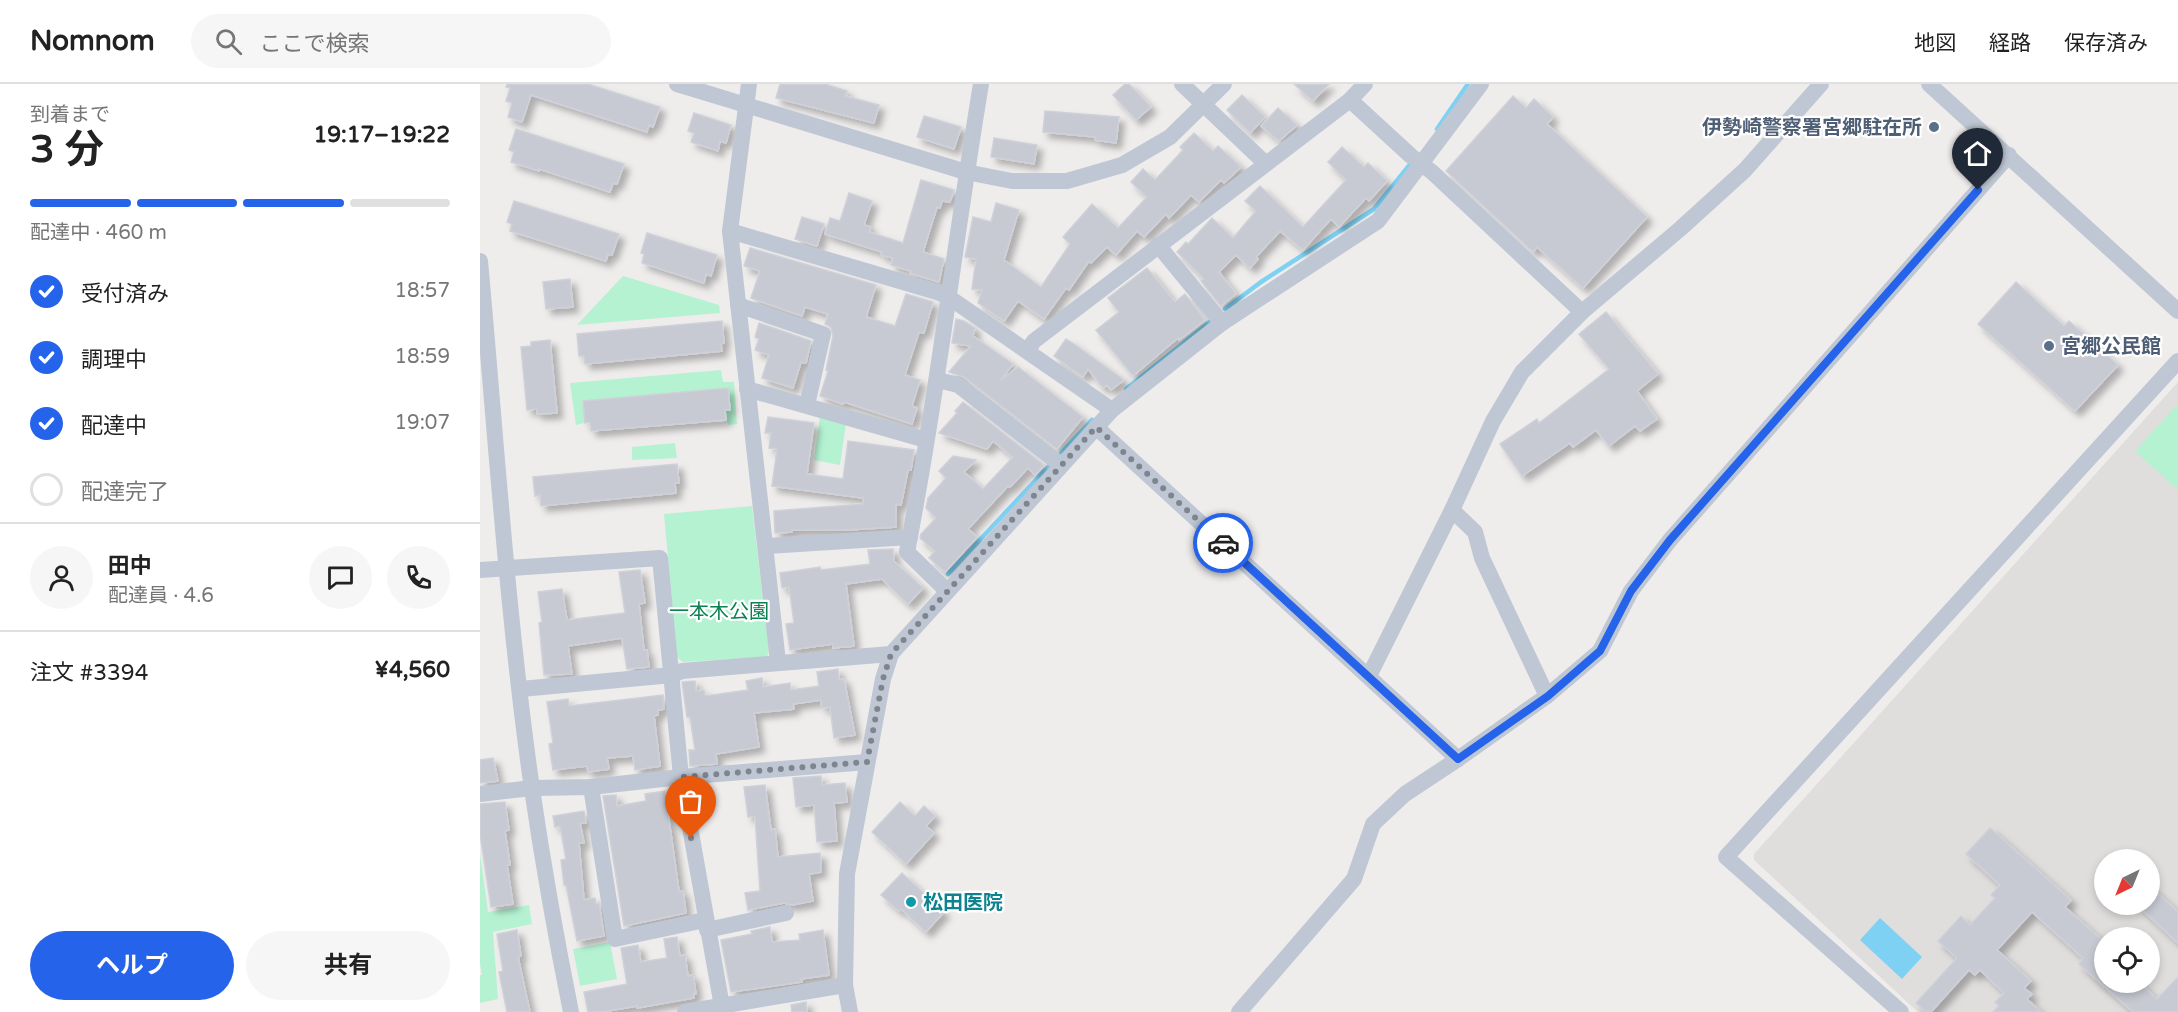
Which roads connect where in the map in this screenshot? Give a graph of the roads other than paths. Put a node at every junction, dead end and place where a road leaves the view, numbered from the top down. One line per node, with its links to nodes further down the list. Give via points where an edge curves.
1 (677, 84): 11 (street)
2 (749, 84): 11 (street)
3 (981, 84): 16 (street)
4 (1182, 84): 12 (street)
5 (1224, 84): 12 (street)
6 (1365, 84): 10 (street)
7 (1481, 84): 15 (street)
8 (1821, 84): 23 (street, via 1745,170)
9 (1929, 84): 13 (street)
10 (1350, 100): 14 (street); 15 (street)
11 (746, 105): 16 (street); 17 (street)
12 (1205, 105): 14 (street); 16 (street, via 1170,137 1122,165 1067,182 1012,181)
13 (2009, 155): 22 (street); 45 (street, via 1670,540 1631,591 1600,651)
14 (1265, 163): 18 (street)
15 (1422, 165): 23 (street); 24 (street, via 1378,221)
16 (966, 172): 20 (street)
17 (730, 231): 20 (street); 21 (street)
18 (1158, 245): 24 (street); 25 (street, via 1034,341)
19 (480, 261): 38 (street)
20 (947, 296): 25 (street); 27 (street)
21 (738, 305): 28 (street); 29 (street, via 823,334)
22 (2178, 311)
23 (1582, 312): 34 (street, via 1522,372 1493,421)
24 (1222, 323): 30 (street)
25 (1027, 351): 30 (street)
26 (2178, 361): 60 (street, via 1726,856)
27 (938, 380): 32 (street); 33 (street, via 958,386)
28 (747, 389): 29 (street); 36 (street)
29 (807, 405): 32 (street)
30 (1112, 410): 31 (street)
31 (1096, 427): 33 (street); 43 (street)
32 (926, 440): 35 (street)
33 (1061, 465): 39 (street)
34 (1452, 510): 43 (street); 45 (street, via 1475,531 1482,558)
35 (910, 537): 36 (street); 39 (street, via 907,552)
36 (767, 546): 41 (street)
37 (480, 570): 38 (street)
38 (507, 570): 42 (street, via 660,558); 44 (street)
39 (947, 591): 40 (street)
40 (891, 654): 41 (street); 47 (street)
41 (778, 662): 42 (street)
42 (672, 675): 44 (street); 48 (street)
43 (1369, 676): 46 (street)
44 (520, 688): 50 (street)
45 (1548, 696): 46 (street)
46 (1458, 759): 59 (street, via 1405,794 1373,824 1354,879)
47 (867, 762): 48 (street); 54 (street, via 847,874)
48 (681, 777): 49 (street); 53 (street)
49 (591, 787): 50 (street); 53 (street, via 615,939)
50 (532, 788): 51 (street); 56 (street)
51 (480, 794)
52 (786, 913): 53 (street)
53 (706, 925): 55 (street)
54 (846, 985): 55 (street); 58 (street)
55 (722, 1009): 57 (street)
56 (571, 1012)
57 (686, 1012)
58 (850, 1012)
59 (1239, 1012)
60 (1901, 1012)

